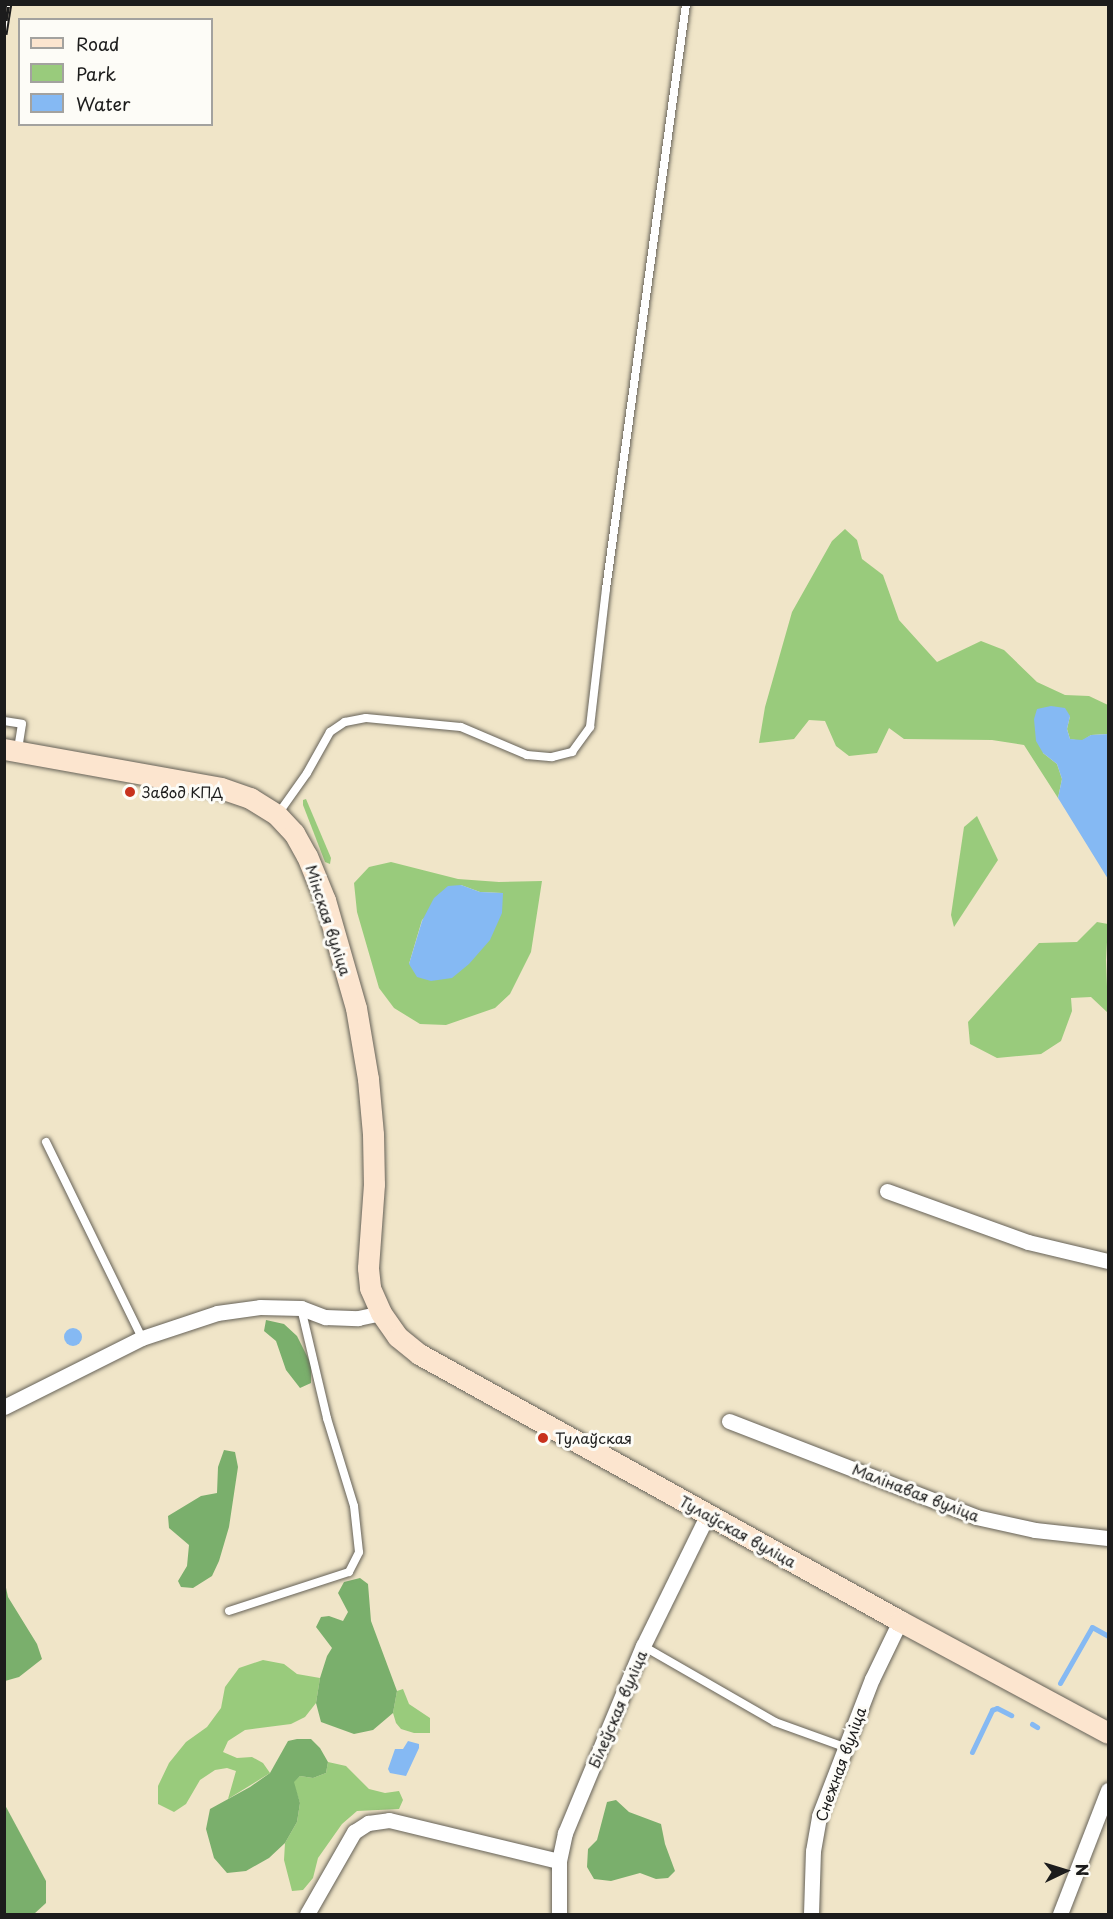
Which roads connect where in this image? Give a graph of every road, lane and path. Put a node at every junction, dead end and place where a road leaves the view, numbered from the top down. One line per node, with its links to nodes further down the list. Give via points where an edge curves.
1 (686, 4): 4 (lane, via 590,727 572,752 552,757 526,755 461,727 366,718 345,722 330,732)
2 (4, 721): 3 (lane, via 22,724)
3 (11, 750): 4 (main road, Мінская вуліца, via 222,788 250,798)
4 (277, 815): 9 (main road, Мінская вуліца, via 294,833 307,856 338,940 356,1008 373,1134 368,1268 370,1288)
5 (46, 1142): 10 (lane)
6 (887, 1191): 7 (street, via 1028,1242)
7 (1108, 1261)
8 (301, 1308): 9 (street, via 325,1317 358,1318); 10 (street, via 260,1307 217,1313); 15 (lane, via 327,1418 354,1506 359,1552 349,1572)
9 (381, 1313): 13 (main road, Тулаўская вуліца, via 398,1337 419,1354)
10 (142, 1338): 11 (street)
11 (4, 1407)
12 (729, 1421): 14 (street, Малінавая вуліца, via 976,1517 1035,1530)
13 (708, 1514): 16 (main road, Тулаўская вуліца); 17 (street, Білеўская вуліца)
14 (1108, 1539)
15 (229, 1611)
16 (900, 1621): 18 (main road, Тулаўская вуліца); 19 (street, Снежная вуліца)
17 (644, 1646): 19 (lane, via 775,1722); 21 (street, Білеўская вуліца, via 566,1833)
18 (1108, 1733)
19 (844, 1747): 24 (street, Снежная вуліца, via 815,1834)
20 (1108, 1790): 25 (street)
21 (559, 1861): 22 (street, via 389,1820 368,1823 354,1832); 23 (street, Білеўская вуліца)
22 (307, 1914)
23 (559, 1914)
24 (811, 1914)
25 (1060, 1914)

